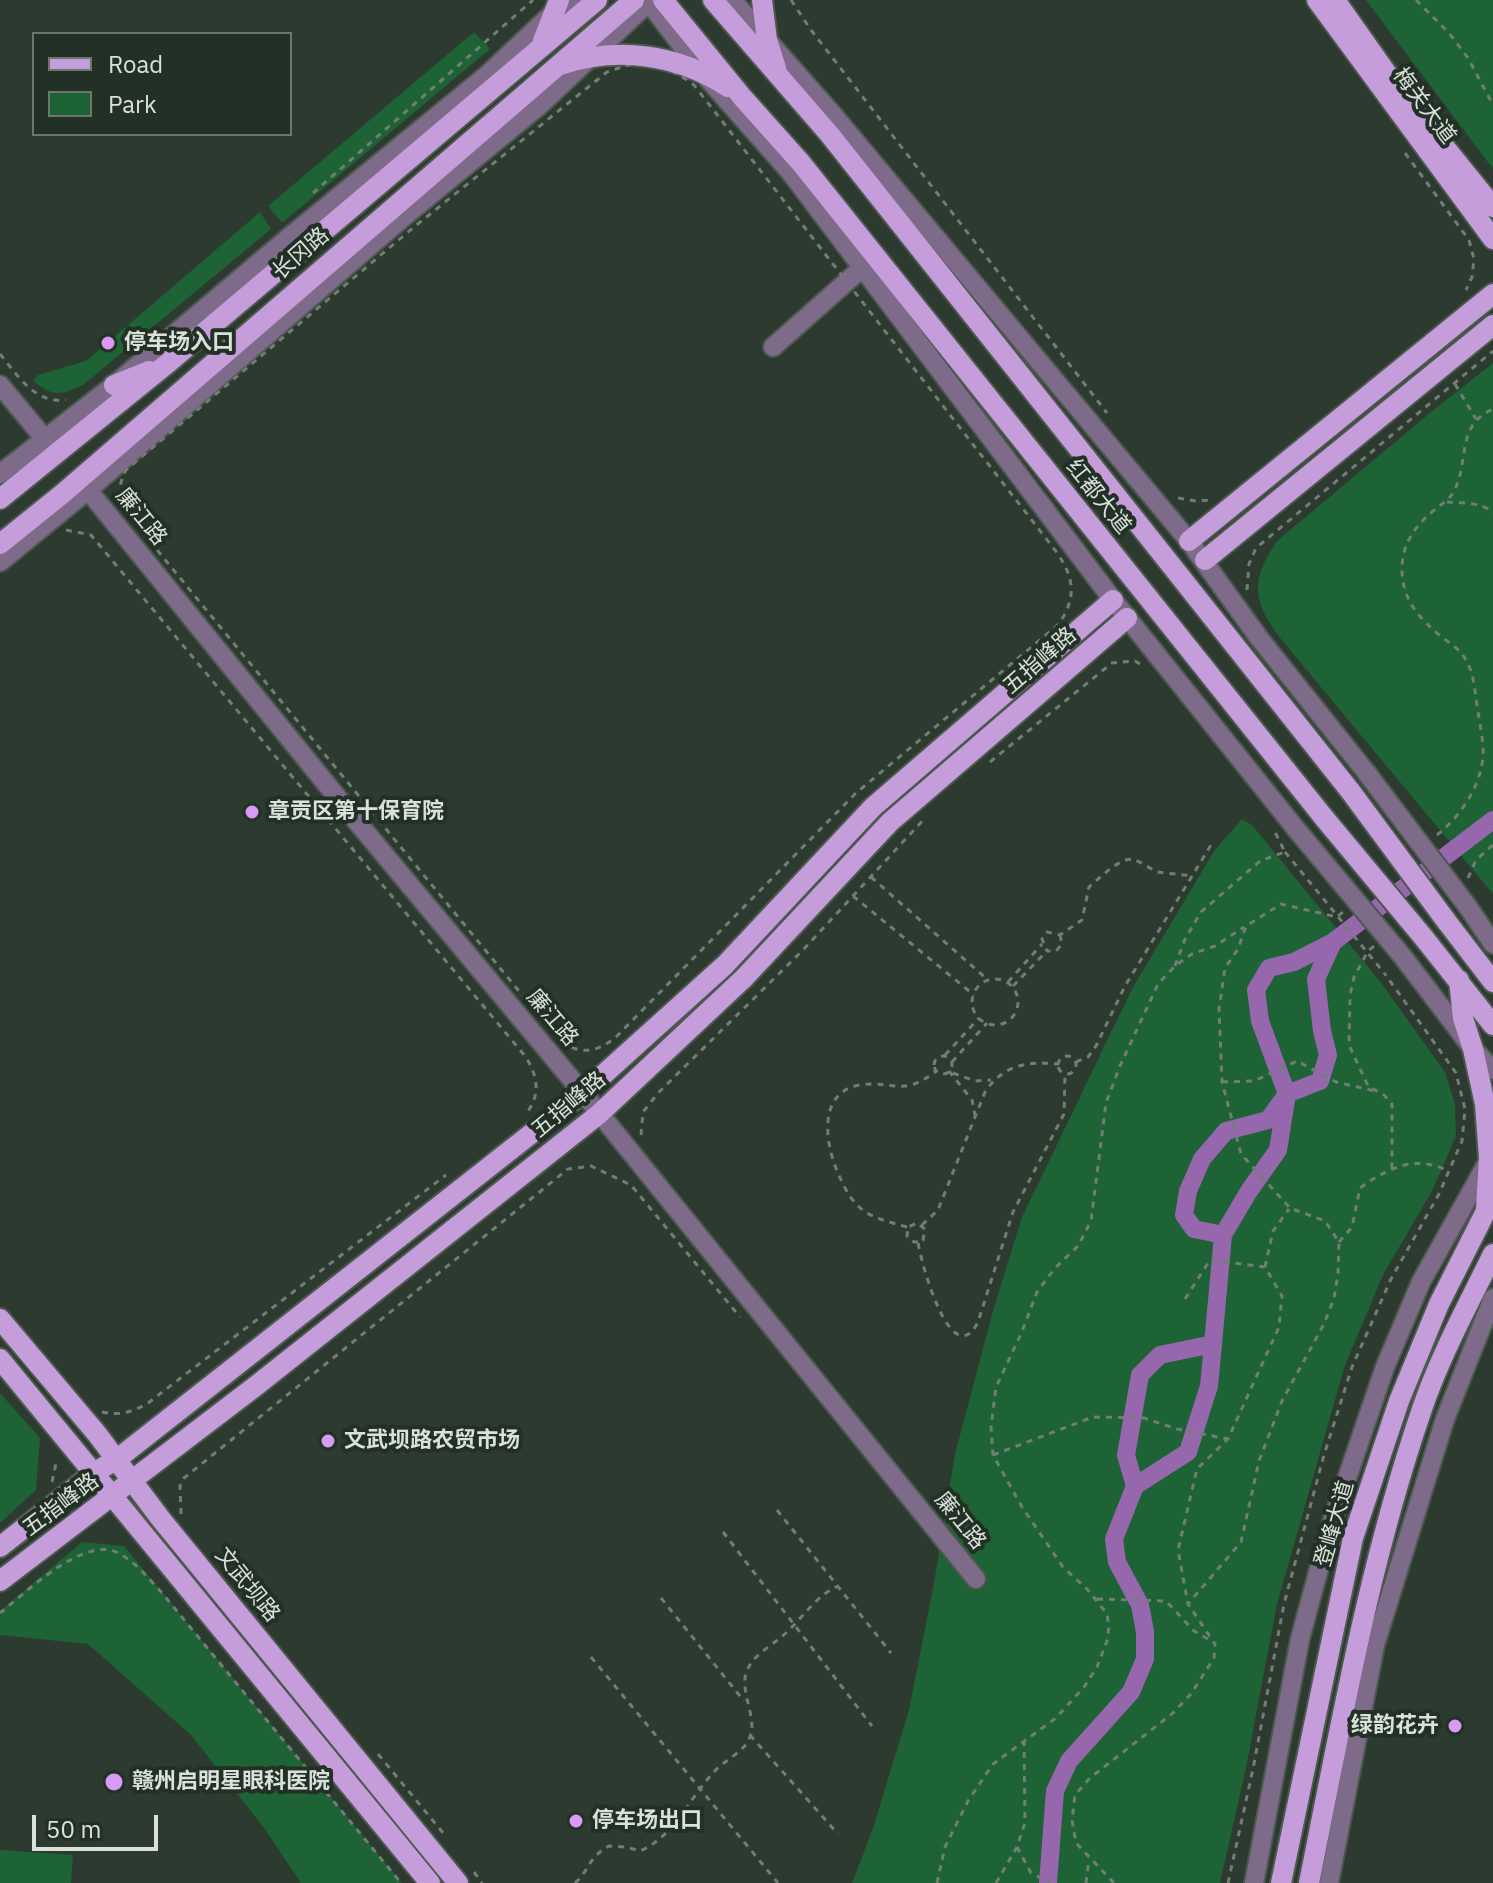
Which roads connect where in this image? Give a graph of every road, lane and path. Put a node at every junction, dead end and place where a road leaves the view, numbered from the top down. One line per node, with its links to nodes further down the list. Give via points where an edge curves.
1 (533, 0): 21 (path)
2 (597, 0): 13 (main road, 长冈路)
3 (649, 0): 14 (street); 15 (main road, 长冈路); 16 (street); 18 (main road, 红都大道)
4 (713, 0): 17 (main road, 红都大道)
5 (732, 0): 12 (street)
6 (762, 0): 12 (main road)
7 (791, 0): 39 (path)
8 (1317, 0): 23 (main road, 梅关大道)
9 (1335, 0): 22 (main road, 梅关大道, via 1397,88)
10 (1416, 0): 19 (path, via 1468,58)
11 (562, 3): 13 (main road); 36 (street, via 487,75)
12 (767, 38): 17 (main road); 51 (street)
13 (539, 49): 32 (main road, 长冈路)
14 (589, 57): 15 (main road); 16 (main road, via 647,56); 41 (street, via 540,105)
15 (552, 68): 33 (main road, 长冈路)
16 (702, 72): 18 (main road); 24 (street, via 791,173)
17 (781, 79): 78 (main road, 红都大道, bridge, via 1351,792)
18 (743, 98): 80 (main road, 红都大道, bridge, via 801,163)
19 (1493, 105)
20 (1398, 144): 27 (path, via 1469,240 1472,277)
21 (310, 196)
22 (1493, 207)
23 (1493, 239)
24 (862, 268): 25 (street); 56 (street)
25 (847, 283): 25 (path, via 694,85 671,69 650,63 621,65 414,227 126,470 120,482 119,501 126,512 570,1048 595,1050 617,1036 856,793 1059,624 1069,609 1072,587 1065,564); 29 (street)
26 (1493, 294): 51 (main road)
27 (1460, 298)
28 (1493, 325): 53 (main road)
29 (773, 347)
30 (1493, 351): 34 (path)
31 (0, 354): 37 (path, via 35,394 52,401)
32 (168, 363): 36 (main road); 47 (main road, 长冈路)
33 (193, 380): 41 (main road); 52 (main road, 长冈路)
34 (1454, 383): 40 (path); 55 (path, via 1256,548)
35 (0, 385): 42 (street)
36 (114, 385): 42 (street)
37 (76, 397)
38 (1493, 409): 40 (path)
39 (1110, 417)
40 (1476, 419): 48 (path, via 1460,478)
41 (154, 433): 44 (street)
42 (44, 438): 43 (street)
43 (0, 474)
44 (88, 490): 54 (street); 100 (street, 廉江路)
45 (1168, 492): 46 (path, via 1181,500)
46 (1215, 496)
47 (0, 499)
48 (1447, 502): 49 (path, via 1482,506); 62 (path, via 1432,511 1404,547 1404,593 1416,614 1461,652 1472,672 1483,749 1474,792)
49 (1493, 513)
50 (59, 531): 101 (path, via 91,535 525,1056 537,1085)
51 (1189, 541): 53 (street)
52 (0, 544)
53 (1205, 560): 75 (street, bridge)
54 (0, 562)
55 (1247, 593)
56 (1113, 600): 57 (street); 100 (main road, 五指峰路, via 873,807 725,965)
57 (1127, 618): 88 (street, bridge); 102 (main road, 五指峰路, via 890,822 744,978)
58 (1149, 668): 59 (path, via 1135,661 1112,663)
59 (986, 765)
60 (928, 815): 67 (path)
61 (1273, 828): 65 (path)
62 (1434, 838)
63 (1211, 845): 66 (path)
64 (1493, 845): 68 (path, via 1476,860)
65 (1285, 852): 77 (path, via 1260,861 1201,912); 107 (path, bridge, via 1385,974 1456,1073 1465,1109 1462,1141 1449,1171 1416,1162)
66 (1193, 876): 72 (path, via 1157,872 1134,859 1125,860 1089,887 1082,920); 91 (path, via 1125,986 1096,1046)
67 (871, 877): 69 (path); 79 (path)
68 (1469, 877)
69 (853, 896): 84 (path); 104 (path, via 659,1092 643,1112)
70 (1349, 907): 71 (path, via 1337,917 1281,904)
71 (1246, 926): 77 (path); 98 (path, via 1225,968 1219,1009)
72 (1060, 935): 74 (path, via 1047,932); 76 (path, via 1060,948)
73 (1381, 942): 99 (path, via 1368,951 1350,995 1349,1045 1363,1078)
74 (1042, 944): 76 (path); 81 (path)
75 (1493, 944)
76 (1047, 951): 83 (path)
77 (1175, 966): 124 (path, via 1158,984 1106,1103 1091,1221 1078,1246 1037,1292 996,1387)
78 (1485, 969): 82 (main road, 红都大道)
79 (988, 980): 81 (path); 84 (path)
80 (1459, 980): 87 (main road, 红都大道); 88 (main road)
81 (1008, 982): 83 (path)
82 (1493, 982)
83 (1013, 986): 86 (path, via 1016,1012 1000,1024)
84 (974, 995): 85 (path)
85 (979, 1018): 86 (path); 89 (path)
86 (987, 1023): 90 (path)
87 (1493, 1025)
88 (1473, 1049): 93 (street); 105 (main road)
89 (945, 1055): 90 (path); 94 (path, via 936,1058)
90 (952, 1062): 95 (path)
91 (1076, 1062): 92 (path, via 1064,1056); 96 (path, via 1074,1072)
92 (1058, 1064): 96 (path); 97 (path, via 1023,1063)
93 (1493, 1070)
94 (936, 1071): 95 (path); 111 (path, via 913,1086 848,1088 830,1110 828,1146 854,1201 869,1216)
95 (949, 1071): 97 (path, via 975,1081); 103 (path, via 972,1100)
96 (1065, 1075): 112 (path, via 1064,1114 1013,1212 978,1322 967,1334 958,1334 943,1319)
97 (993, 1079): 103 (path)
98 (1222, 1082): 99 (path, via 1254,1081 1297,1061 1336,1082); 109 (path, via 1241,1154)
99 (1375, 1091): 107 (path, via 1392,1104)
100 (583, 1093): 102 (street, 廉江路); 125 (main road, 五指峰路)
101 (527, 1113)
102 (599, 1114): 127 (main road, 五指峰路); 134 (street, 廉江路)
103 (975, 1115): 110 (path, via 938,1210)
104 (641, 1139)
105 (1491, 1158): 108 (main road); 166 (street, via 1421,1282 1385,1367 1330,1528 1300,1639)
106 (456, 1167): 121 (path, via 136,1411 110,1414)
107 (1392, 1170): 113 (path, via 1360,1188 1352,1227)
108 (1490, 1204): 167 (main road, 登峰大道, via 1439,1304 1399,1401 1353,1538)
109 (1290, 1208): 113 (path, via 1325,1221); 115 (path, via 1273,1231)
110 (922, 1225): 111 (path); 112 (path, via 925,1235)
111 (908, 1227): 112 (path, via 907,1236)
112 (918, 1242)
113 (1339, 1242): 139 (path, via 1334,1298 1282,1401 1259,1461 1241,1542)
114 (1493, 1254): 168 (main road, via 1422,1408 1357,1643)
115 (1265, 1267): 117 (path, via 1210,1260); 122 (path, via 1282,1296 1279,1327)
116 (1493, 1298): 169 (street, via 1445,1419 1375,1645)
117 (1185, 1299)
118 (0, 1319): 125 (main road, 文武坝路)
119 (746, 1324): 131 (path, via 631,1185 591,1166 568,1169 184,1478 179,1497)
120 (0, 1359): 126 (main road)
121 (92, 1406)
122 (1228, 1439): 124 (path, via 1144,1418 1093,1417); 139 (path, via 1197,1469 1178,1550)
123 (56, 1454): 128 (path)
124 (993, 1455): 138 (path, via 1057,1557)
125 (116, 1460): 126 (main road, 五指峰路); 127 (main road, 文武坝路)
126 (95, 1472): 129 (main road); 133 (main road, 五指峰路)
127 (132, 1480): 129 (main road, 五指峰路); 155 (main road, 文武坝路)
128 (51, 1484)
129 (112, 1496): 135 (main road, 五指峰路); 157 (main road)
130 (777, 1510): 136 (path)
131 (183, 1520)
132 (723, 1532): 141 (path)
133 (0, 1547)
134 (976, 1579)
135 (0, 1581)
136 (838, 1586): 141 (path, via 808,1607); 143 (path)
137 (661, 1598): 145 (path)
138 (1097, 1599): 142 (path, via 1166,1601 1194,1631); 148 (path, via 1109,1627 1097,1667 1056,1718)
139 (1188, 1604): 142 (path)
140 (0, 1613): 156 (path, via 90,1550 114,1550 126,1557 162,1593)
141 (794, 1625): 145 (path, via 749,1665); 146 (path)
142 (1215, 1644): 154 (path, via 1214,1658 1191,1694 1075,1795 1076,1843)
143 (891, 1653)
144 (591, 1657): 150 (path)
145 (747, 1704): 147 (path)
146 (872, 1726)
147 (750, 1735): 150 (path); 151 (path)
148 (1024, 1739): 153 (path, via 1025,1823); 161 (path, via 993,1764 968,1801 945,1847)
149 (371, 1745): 152 (path)
150 (700, 1789): 159 (path, via 681,1818 649,1847 640,1851 609,1846); 160 (path)
151 (838, 1834)
152 (446, 1837)
153 (1017, 1847): 162 (path); 163 (path, via 1031,1873)
154 (1089, 1859): 164 (path); 165 (path)
155 (466, 1877): 158 (path)
156 (401, 1883)
157 (430, 1883)
158 (482, 1883)
159 (575, 1883)
160 (778, 1883)
161 (937, 1883)
162 (996, 1883)
163 (1051, 1883)
164 (1086, 1883)
165 (1114, 1883)
166 (1254, 1883)
167 (1281, 1883)
168 (1309, 1883)
169 (1329, 1883)

